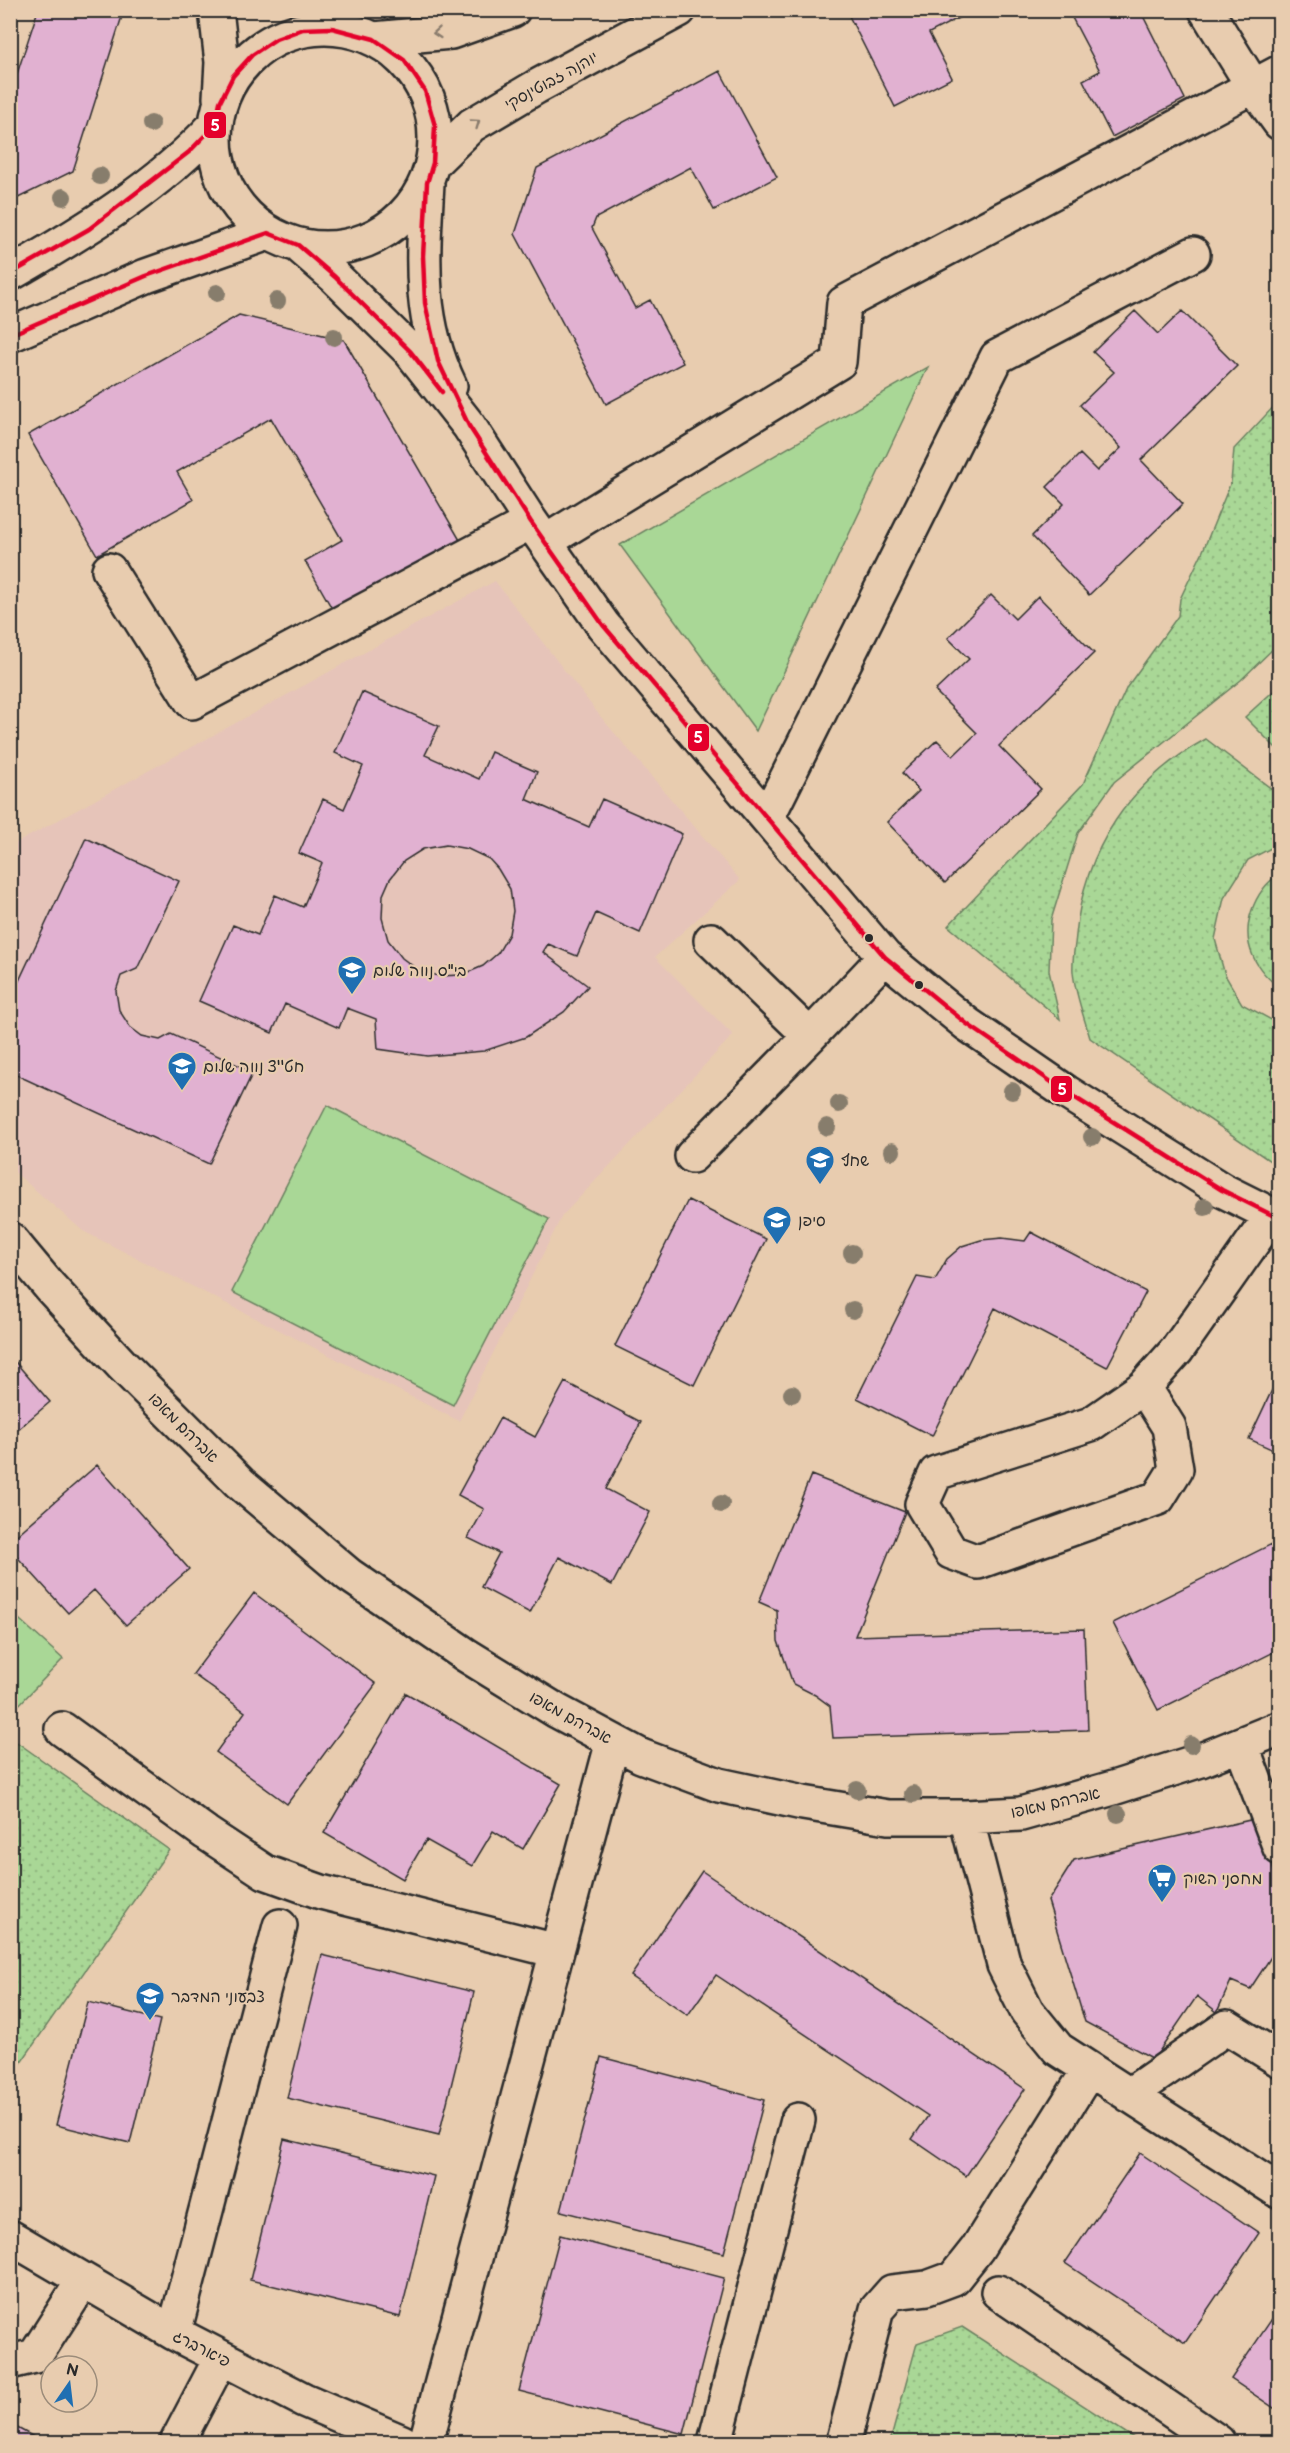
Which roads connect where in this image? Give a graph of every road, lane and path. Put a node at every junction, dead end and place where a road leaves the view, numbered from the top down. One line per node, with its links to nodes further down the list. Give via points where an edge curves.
1 (216, 10): 8 (street, via 222,62)
2 (513, 10): 6 (street, one-way to 6, via 451,32)
3 (679, 10): 10 (street, יוהנה זבוטינסקי, one-way to 3, via 472,125)
4 (1206, 10): 7 (street)
5 (322, 19): 6 (street); 8 (street, via 276,39 252,55 233,76)
6 (374, 39): 10 (street, via 404,60 425,91 435,126)
7 (1266, 79): 9 (street); 17 (street, via 843,303 839,362)
8 (217, 113): 11 (street, via 216,157 225,186 243,213); 14 (street, via 189,152 88,229)
9 (1280, 123)
10 (430, 173): 12 (street, יוהנה זבוטינסקי, via 410,209 387,230 360,243 329,249); 16 (street, via 423,256 425,303 438,360)
11 (268, 233): 12 (street); 15 (street, via 146,276)
12 (298, 245): 16 (street, via 410,351)
13 (1192, 254): 19 (street, via 997,357)
14 (10, 274)
15 (10, 335)
16 (469, 426): 17 (street)
17 (538, 532): 18 (street, via 192,702); 19 (street, via 603,625)
18 (109, 570)
19 (767, 818): 21 (street)
20 (711, 940): 22 (street)
21 (885, 957): 22 (street); 24 (street, via 967,1024 1066,1092 1222,1190)
22 (810, 1036): 23 (street)
23 (692, 1156)
24 (1276, 1217): 26 (street, via 1177,1350)
25 (10, 1239): 29 (street, אברהם מאפו, via 122,1365 240,1483 350,1575 456,1648)
26 (1144, 1387): 26 (street, via 1169,1426 1176,1469 1158,1498 978,1562 951,1552 922,1504 936,1473 1091,1424)
27 (1280, 1728): 30 (street, אברהם מאפו)
28 (62, 1729): 34 (street, via 265,1872 321,1892)
29 (613, 1741): 31 (street, אברהם מאפו, via 641,1756 719,1785 888,1817); 34 (street)
30 (1241, 1744): 31 (street, אברהם מאפו, via 1202,1760 1021,1814); 32 (street)
31 (966, 1817): 36 (street, via 1004,1965 1027,2011 1058,2049)
32 (1280, 1848)
33 (280, 1926): 43 (street)
34 (557, 1951): 49 (street)
35 (1280, 2060): 37 (street, via 1227,2027)
36 (1089, 2070): 37 (street); 46 (street, via 977,2249 954,2277 927,2288 892,2292 878,2309)
37 (1129, 2095): 39 (street)
38 (798, 2120): 50 (street)
39 (1280, 2192)
40 (10, 2237): 41 (street, פיארברג)
41 (83, 2280): 43 (street, פיארברג); 45 (street, via 35,2356)
42 (998, 2292): 51 (street)
43 (174, 2333): 44 (street, פיארברג)
44 (221, 2358): 47 (street); 48 (street, פיארברג, via 304,2400)
45 (10, 2362)
46 (845, 2436)
47 (177, 2442)
48 (402, 2442)
49 (426, 2442)
50 (716, 2442)
51 (1218, 2442)

